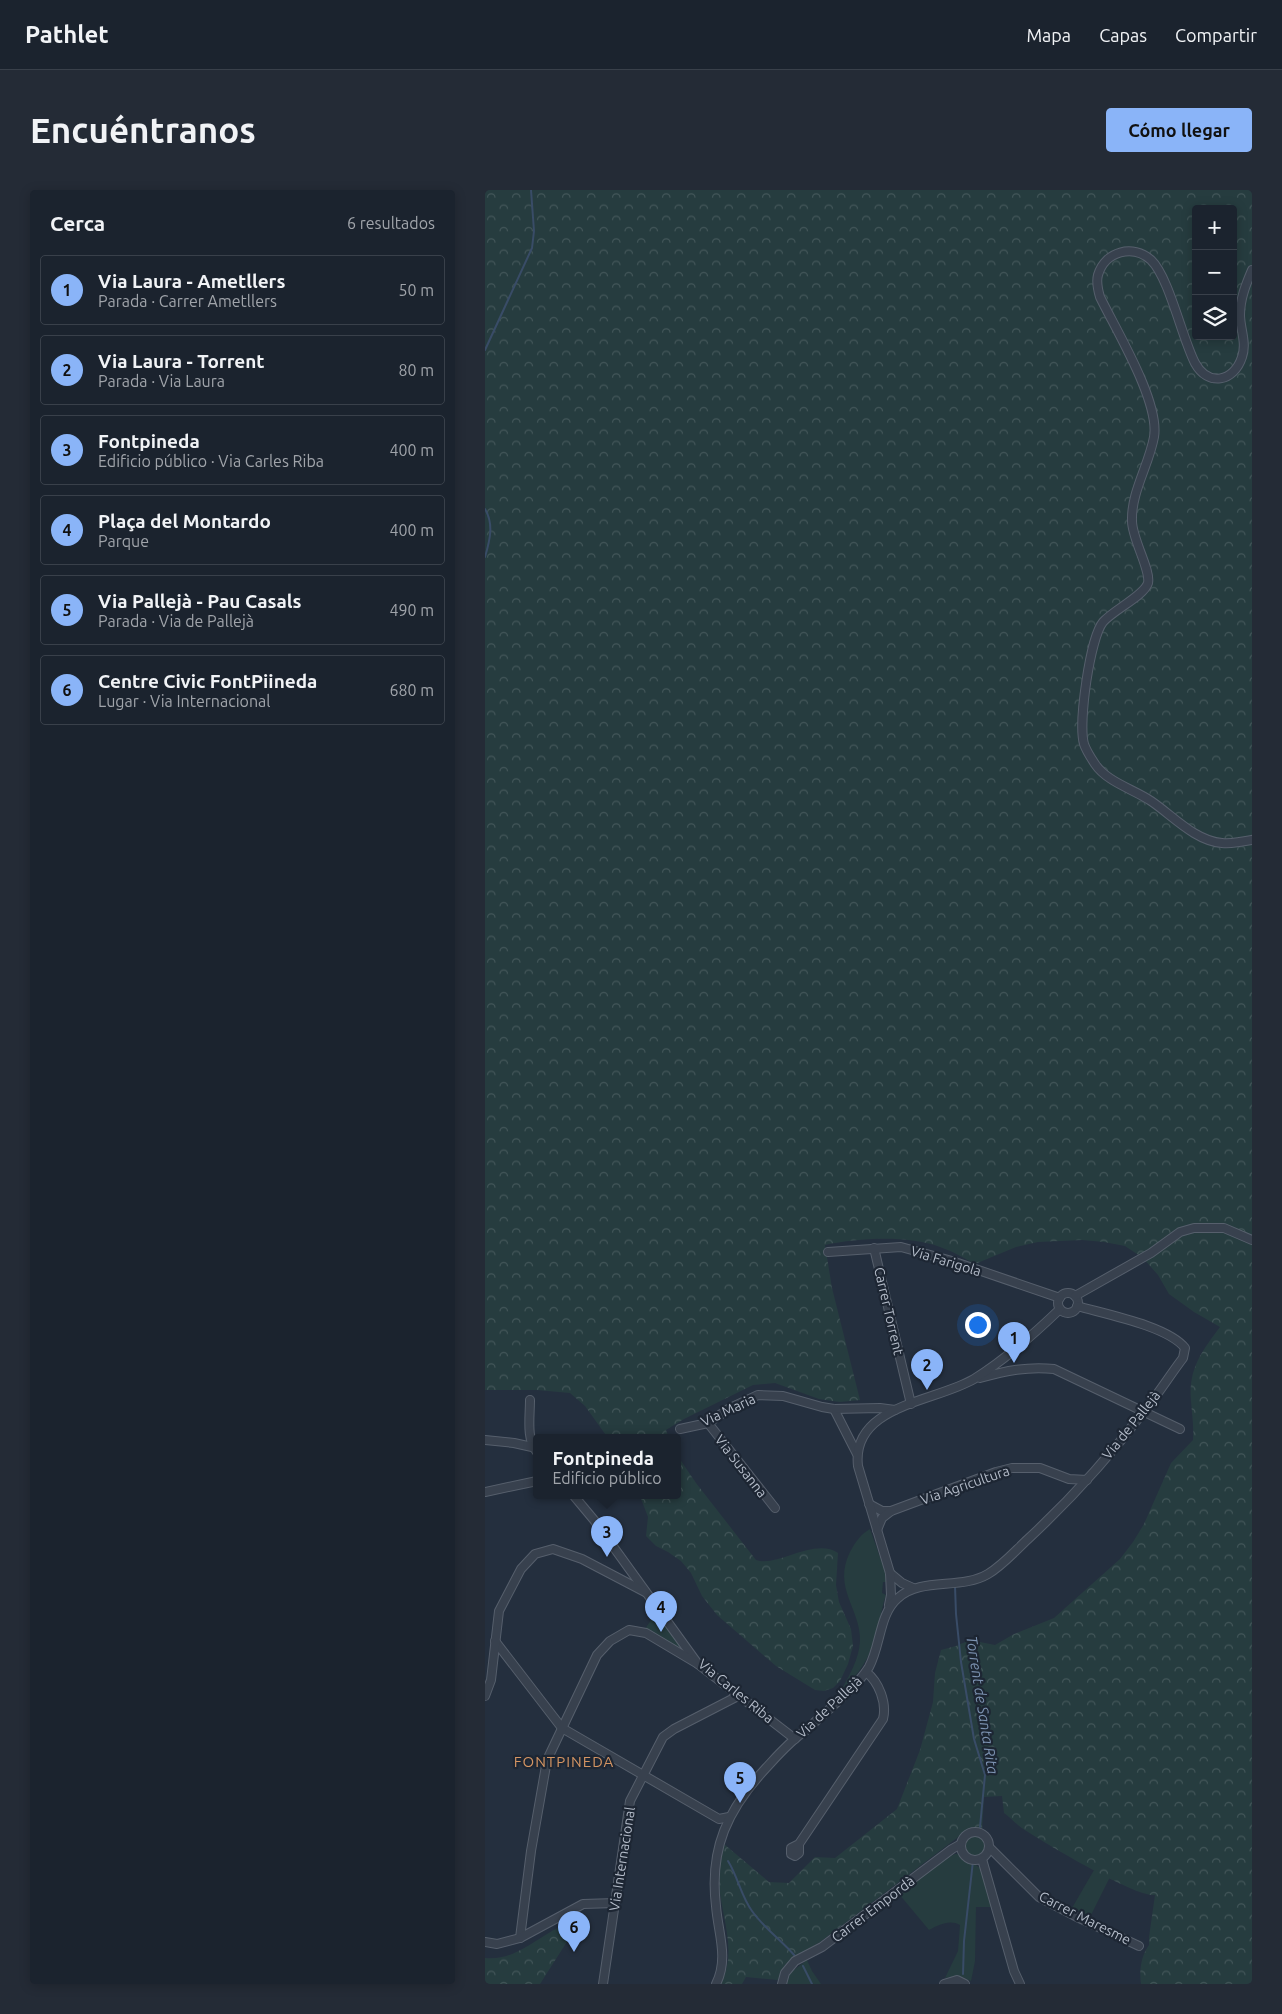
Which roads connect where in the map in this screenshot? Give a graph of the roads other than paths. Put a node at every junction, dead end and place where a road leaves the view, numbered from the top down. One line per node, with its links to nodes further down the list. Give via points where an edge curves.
1 (1252, 270): 2 (street, via 1240,312 1242,357 1230,375 1215,379 1202,373 1195,363 1161,275 1151,260 1137,252 1126,251 1113,256 1099,272 1100,297 1142,383 1155,429 1132,511 1134,535 1147,572 1147,584 1143,591 1109,616 1097,631 1083,722 1084,744 1095,765 1106,775 1203,837 1221,844)
2 (1252, 840)
3 (1252, 1240): 6 (street, via 1225,1228 1195,1228 1180,1232 1145,1257)
4 (874, 1248): 5 (street, Via Farigola); 7 (street, Via Farigola, via 901,1247); 12 (street, Carrer Torrent)
5 (828, 1252)
6 (1075, 1296): 7 (street, via 1067,1293); 8 (street)
7 (1060, 1298): 9 (street)
8 (1077, 1306): 9 (street, via 1071,1313); 15 (street, Via de Pallejà, via 1149,1326 1175,1338 1185,1348 1183,1358)
9 (1060, 1309): 10 (street)
10 (971, 1381): 12 (street); 15 (street, via 1022,1369 1054,1370)
11 (530, 1400): 19 (street)
12 (911, 1404): 14 (street)
13 (835, 1409): 14 (street, Via Maria); 16 (street, Via Maria, via 783,1396 758,1395); 22 (street)
14 (895, 1410): 22 (street, via 880,1418 865,1433)
15 (1145, 1411): 18 (street); 24 (street, Via de Pallejà)
16 (708, 1423): 17 (street, Via Maria); 30 (street, Via Susanna)
17 (680, 1429)
18 (1180, 1429)
19 (533, 1434)
20 (485, 1440): 21 (street, via 514,1443)
21 (533, 1449)
22 (857, 1454): 29 (street)
23 (1069, 1479): 24 (street, Via Agricultura); 27 (street); 31 (street, Via Agricultura, via 1040,1468 1012,1468)
24 (1087, 1480): 27 (street, Via de Pallejà)
25 (533, 1482): 26 (street)
26 (485, 1492)
27 (1070, 1497): 34 (street, Via de Pallejà, via 989,1574 968,1582)
28 (576, 1499): 35 (street, Via Carles Riba)
29 (869, 1504): 31 (street, via 882,1511); 32 (street)
30 (775, 1508)
31 (891, 1511): 32 (street, via 882,1518)
32 (877, 1530): 33 (street)
33 (890, 1573): 34 (street); 36 (street)
34 (913, 1588): 36 (street, Via de Pallejà)
35 (647, 1593): 37 (street, via 582,1559 553,1548 535,1554 521,1569 499,1611); 38 (street, Via Carles Riba)
36 (889, 1607): 39 (street, Via de Pallejà)
37 (495, 1641): 40 (street, via 491,1680); 42 (street)
38 (698, 1664): 41 (street, Via Carles Riba); 42 (street, via 646,1633 629,1630 610,1640 597,1655)
39 (866, 1672): 43 (street, Via de Pallejà); 46 (street, via 876,1682 884,1706 883,1719)
40 (485, 1696)
41 (738, 1696): 43 (street, Via Carles Riba); 44 (street, Via Internacional, via 663,1737)
42 (562, 1728): 44 (street); 51 (street, via 547,1760)
43 (795, 1739): 45 (street, Via de Pallejà, via 749,1787)
44 (643, 1776): 45 (street, via 719,1819); 50 (street, Via Internacional, via 630,1801)
45 (729, 1818): 55 (street, Via de Pallejà, via 715,1867 715,1904 723,1954)
46 (799, 1844)
47 (961, 1844): 48 (street, via 967,1834 977,1831 987,1836); 49 (street, via 964,1855 969,1859); 56 (street, Carrer Empordà, via 822,1946 795,1961 785,1973)
48 (990, 1848): 49 (street); 53 (street, Carrer Maresme, via 1039,1897)
49 (982, 1859): 59 (street)
50 (615, 1903): 51 (street, via 583,1904); 54 (street, Via Internacional)
51 (520, 1938): 52 (street, via 497,1944)
52 (485, 1942)
53 (1139, 1946)
54 (603, 1984)
55 (716, 1984)
56 (782, 1984)
57 (944, 1984): 58 (street, via 957,1980)
58 (965, 1984)
59 (1020, 1984)

